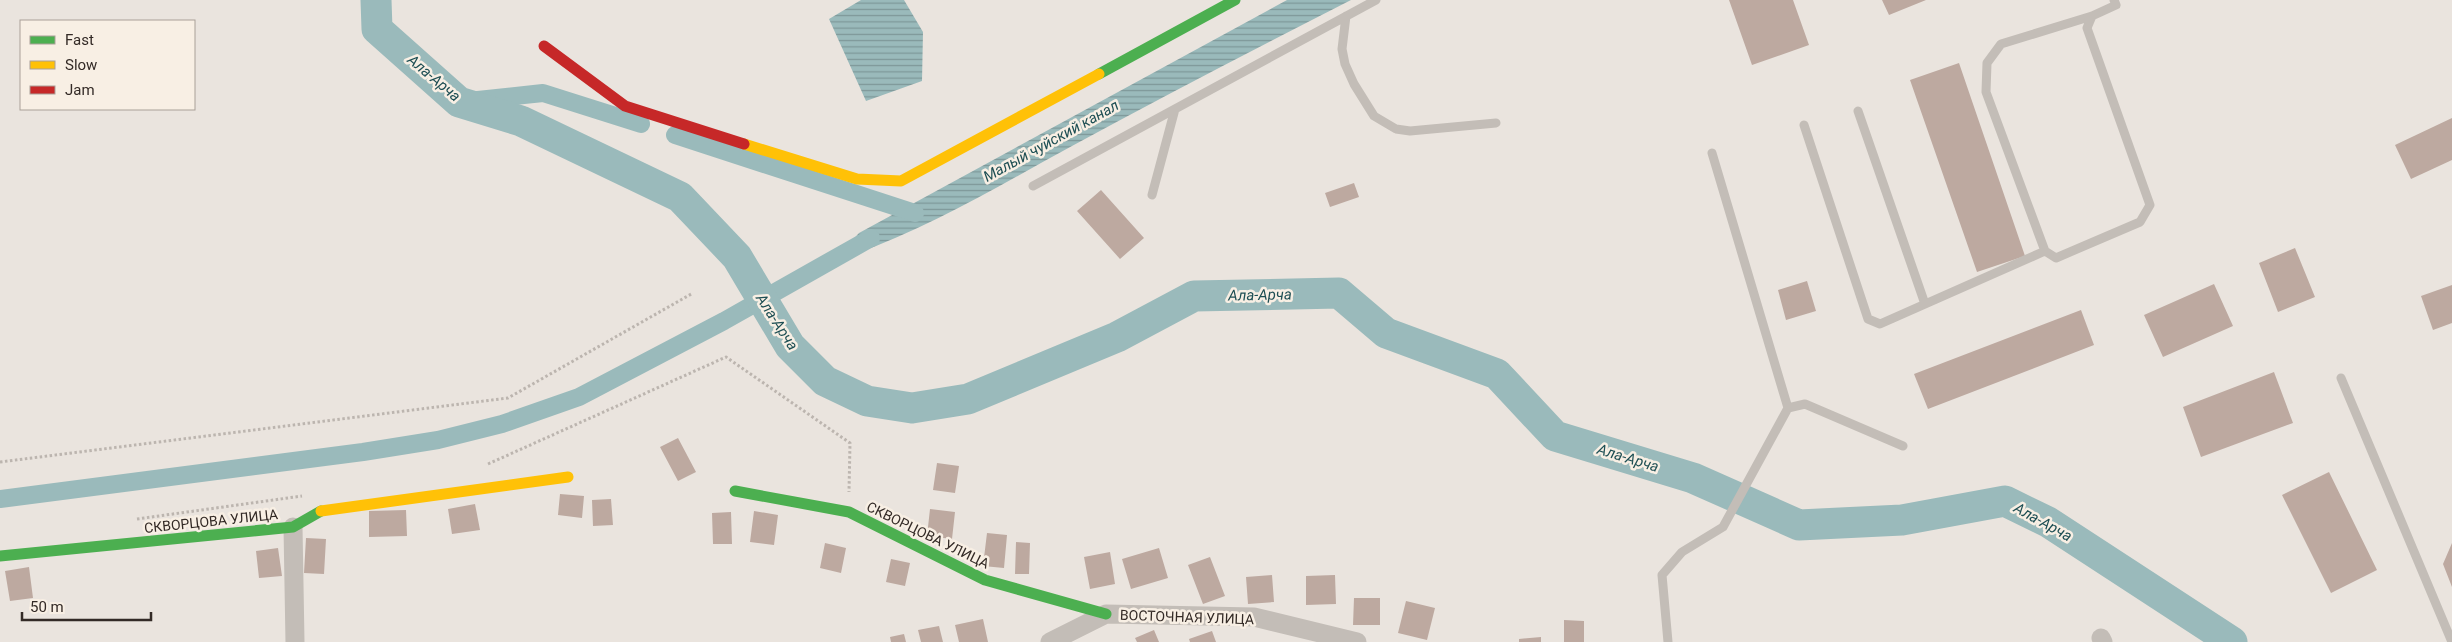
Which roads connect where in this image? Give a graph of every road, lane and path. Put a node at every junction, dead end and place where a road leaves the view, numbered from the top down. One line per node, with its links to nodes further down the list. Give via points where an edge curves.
1 (1235, 0): 6 (street, via 901,181 857,179 625,106)
2 (1376, 0): 4 (lane)
3 (2114, 0): 5 (lane, via 2116,5)
4 (1346, 16): 7 (lane); 9 (lane, via 1342,49 1345,64 1374,116 1410,132)
5 (2092, 16): 14 (lane, via 2001,44 1987,63 1986,92); 14 (lane, via 2087,28 2150,205 2140,222 2115,233 2056,258)
6 (544, 46)
7 (1175, 109): 12 (lane); 13 (lane)
8 (1858, 111): 16 (lane)
9 (1496, 123)
10 (1804, 125): 16 (lane, via 1868,319 1880,324)
11 (1712, 153): 18 (lane)
12 (1033, 186)
13 (1152, 194)
14 (2045, 251): 16 (lane)
15 (693, 293): 20 (path, via 508,398)
16 (1925, 304)
17 (2341, 378): 34 (lane)
18 (1788, 408): 19 (lane, via 1805,404); 33 (lane, via 1723,527 1682,552 1662,575)
19 (1903, 446)
20 (0, 462)
21 (481, 466): 25 (path, via 726,358 850,443)
22 (568, 477): 27 (street, СКВОРЦОВА УЛИЦА, via 321,510)
23 (736, 491): 25 (street, СКВОРЦОВА УЛИЦА)
24 (304, 496): 26 (path)
25 (849, 512): 29 (street, СКВОРЦОВА УЛИЦА, via 985,580)
26 (128, 520)
27 (293, 527): 28 (street, СКВОРЦОВА УЛИЦА); 30 (street)
28 (0, 556)
29 (1106, 614): 31 (street, ВОСТОЧНАЯ УЛИЦА); 32 (street, ВОСТОЧНАЯ УЛИЦА, via 1254,618)
30 (295, 642)
31 (1050, 642)
32 (1357, 642)
33 (1668, 642)
34 (2452, 642)

